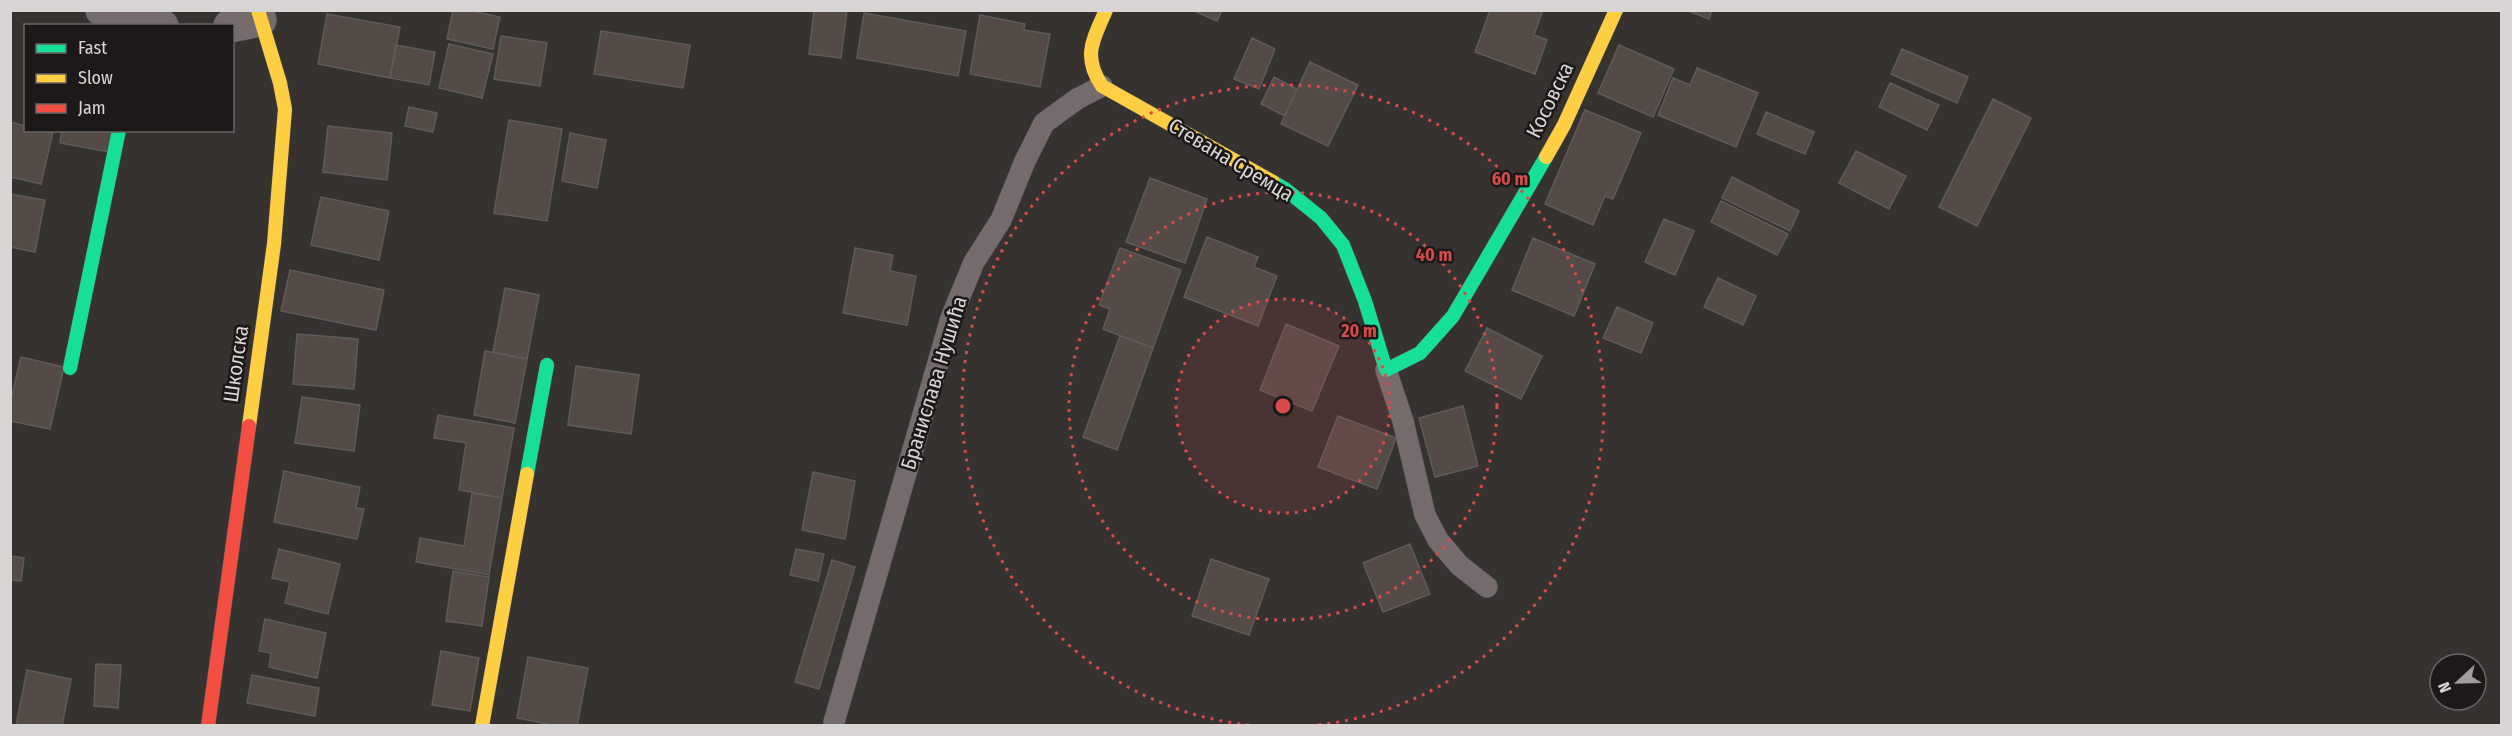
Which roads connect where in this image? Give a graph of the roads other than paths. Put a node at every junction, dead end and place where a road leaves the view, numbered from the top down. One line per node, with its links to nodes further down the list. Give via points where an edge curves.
1 (102, 10): 5 (street)
2 (1106, 10): 6 (street, via 1088,53 1091,72)
3 (1616, 10): 10 (street, Косовска, via 1564,125 1453,316 1420,353)
4 (249, 19): 13 (street, Школска, via 280,83 285,109 274,244)
5 (148, 24)
6 (1102, 86): 10 (street, Стевана Сремца, via 1285,189 1321,218 1342,245 1365,301); 12 (lane, Бранислава Нушића, via 1044,123 1001,220 970,271 951,318)
7 (119, 132): 9 (street)
8 (547, 365): 14 (street)
9 (70, 368)
10 (1386, 370): 11 (lane, Стевана Сремца, via 1403,421 1425,516 1438,540 1459,565)
11 (1487, 587)
12 (834, 722)
13 (208, 726)
14 (482, 726)

